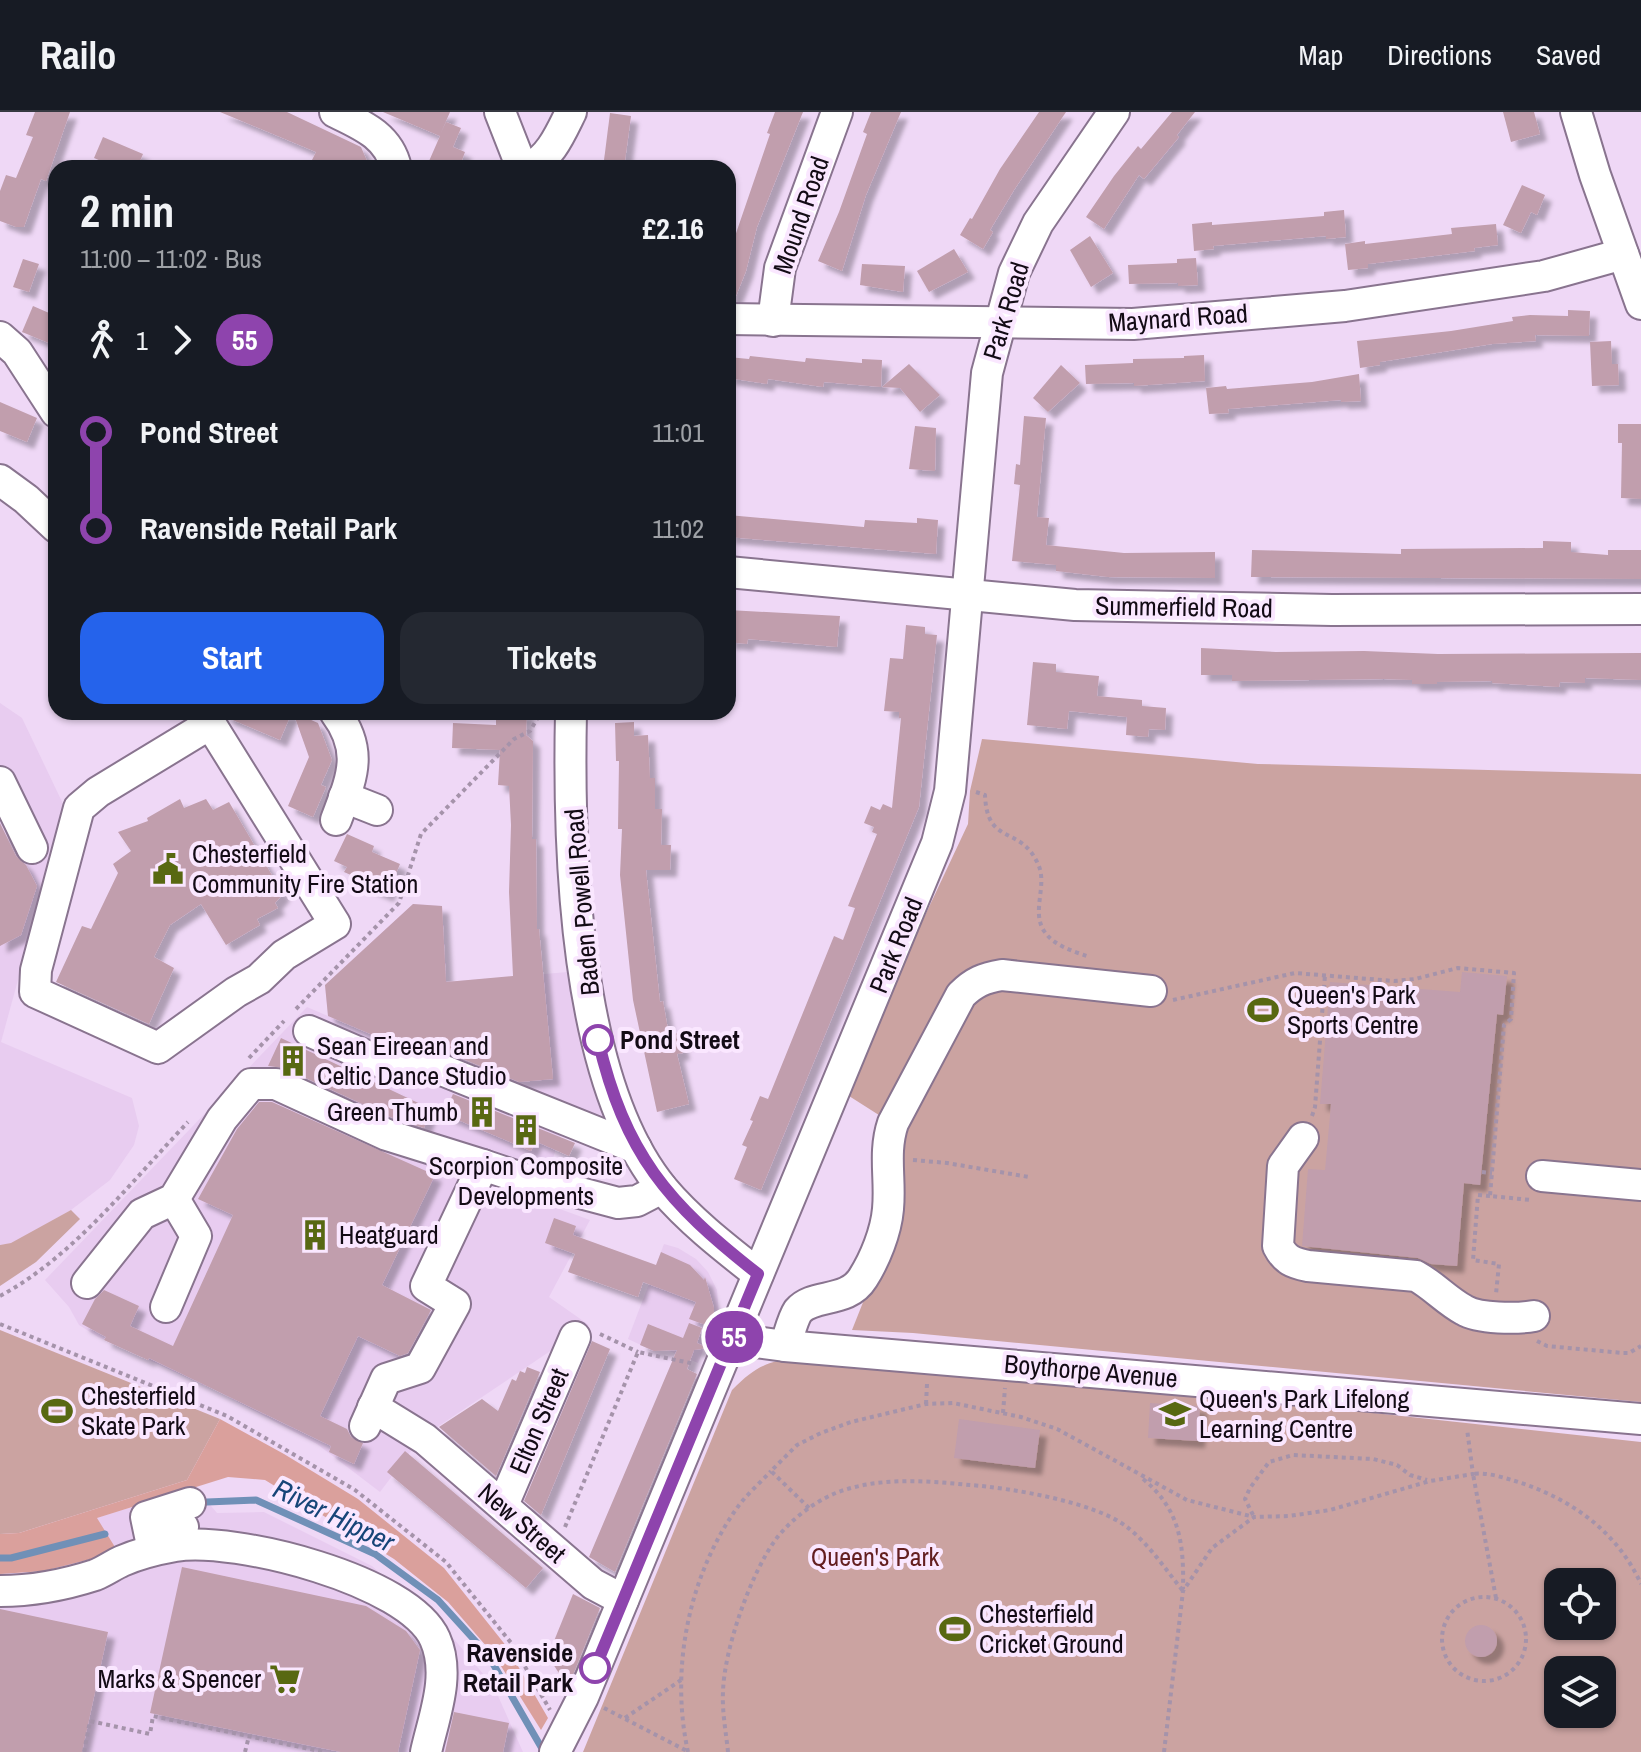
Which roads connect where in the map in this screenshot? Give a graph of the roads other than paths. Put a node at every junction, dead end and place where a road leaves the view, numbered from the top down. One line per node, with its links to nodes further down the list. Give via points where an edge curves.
1 (335, 112): 7 (street, via 386,142)
2 (500, 112): 8 (street)
3 (571, 112): 9 (street, via 557,142)
4 (837, 112): 13 (street, Mound Road, via 780,268)
5 (1114, 112): 14 (street, Park Road, via 1038,223 1014,273)
6 (1576, 112): 10 (street)
7 (393, 160)
8 (521, 160)
9 (540, 160)
10 (1623, 254): 11 (street); 14 (street, Maynard Road, via 1544,276 1345,306 1133,324)
11 (1641, 304)
12 (736, 319): 13 (street, Maynard Road)
13 (773, 321): 14 (street, Maynard Road)
14 (1000, 324): 20 (street, Park Road, via 987,373)
15 (0, 337): 16 (street, via 17,352)
16 (48, 400)
17 (6, 489): 18 (street)
18 (48, 521)
19 (736, 573): 20 (street, Summerfield Road)
20 (969, 595): 21 (street, Summerfield Road, via 1075,605); 38 (street, Park Road, via 945,820)
21 (1641, 609)
22 (204, 720): 23 (street, via 79,808 36,970 35,992 158,1048 335,924)
23 (208, 720)
24 (339, 720): 27 (street, via 352,748 353,774 340,808)
25 (571, 720): 32 (street, Baden Powell Road, via 572,832 585,968 608,1084)
26 (0, 782): 28 (street)
27 (377, 810)
28 (32, 848)
29 (1151, 991): 44 (street, via 1002,975 972,984 961,995 893,1123 886,1158 884,1233 862,1279 850,1292 799,1310)
30 (309, 1031): 32 (street, via 404,1072 432,1066)
31 (1303, 1138): 41 (street, via 1283,1166 1278,1246 1284,1257 1294,1264 1416,1276 1477,1315)
32 (636, 1148): 35 (street, Baden Powell Road)
33 (483, 1165): 35 (street, via 618,1203 637,1201); 37 (street, via 387,1135 276,1084 251,1084 222,1119); 47 (street, New Street, via 426,1286 455,1304 420,1368 386,1379 369,1417 425,1439)
34 (1641, 1185): 36 (street)
35 (662, 1188): 38 (street, Baden Powell Road)
36 (1541, 1188)
37 (174, 1199): 39 (street, via 142,1214); 40 (street, via 196,1236)
38 (758, 1274): 43 (street, Park Road)
39 (87, 1283)
40 (166, 1307)
41 (1534, 1316)
42 (575, 1337): 47 (street, Elton Street)
43 (733, 1339): 44 (street, Boythorpe Avenue); 50 (street, Park Road)
44 (785, 1346): 45 (street, Boythorpe Avenue)
45 (1641, 1419)
46 (190, 1503): 48 (street, via 146,1517 150,1536 192,1525 223,1531)
47 (503, 1505): 50 (street, New Street, via 593,1584)
48 (245, 1550): 49 (street, via 176,1546 53,1586); 52 (street, via 345,1575 403,1605 430,1630 443,1666)
49 (0, 1591)
50 (623, 1600): 51 (street, Park Road)
51 (559, 1744)
52 (426, 1752)

